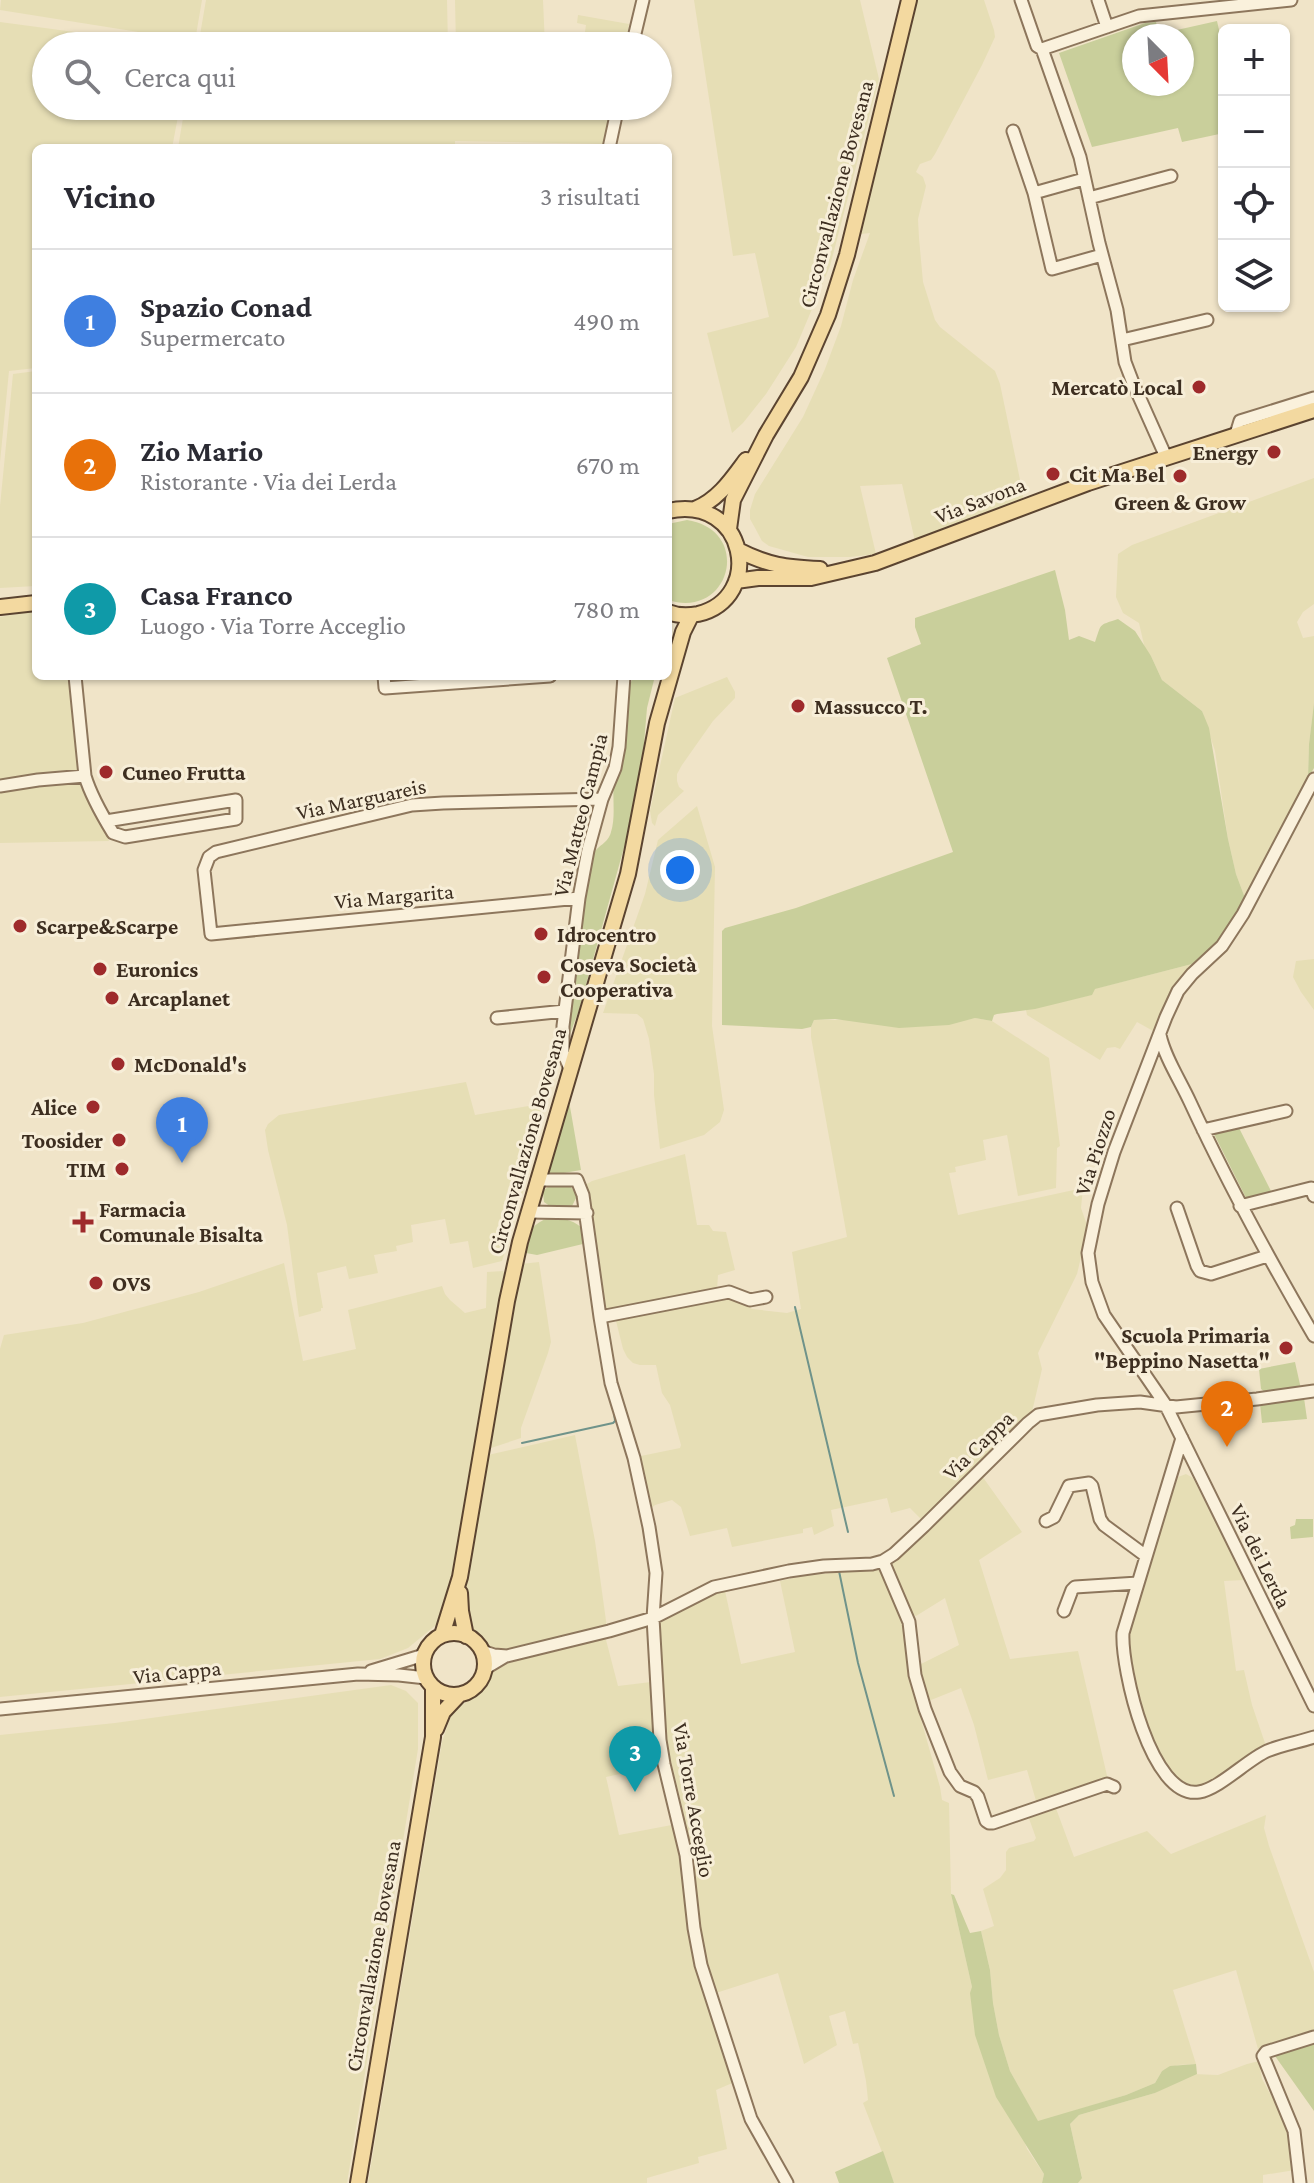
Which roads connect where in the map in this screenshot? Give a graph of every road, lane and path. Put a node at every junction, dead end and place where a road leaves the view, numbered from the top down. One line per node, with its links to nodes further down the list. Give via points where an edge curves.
1 (643, 0): 8 (street)
2 (909, 0): 23 (main road, Circonvallazione Bovesana, via 828,315 801,377)
3 (1021, 0): 9 (street)
4 (1098, 0): 7 (street)
5 (1291, 0): 6 (street)
6 (1254, 2): 7 (street, via 1143,15)
7 (1107, 27): 9 (street)
8 (635, 32)
9 (1044, 55): 14 (street)
10 (615, 120): 12 (street)
11 (1013, 131): 15 (street)
12 (610, 144)
13 (1171, 176): 16 (street)
14 (1084, 179): 15 (street); 16 (street)
15 (1034, 193): 17 (street, via 1052,269)
16 (1089, 198): 17 (street)
17 (1102, 255): 19 (street)
18 (1207, 320): 19 (street)
19 (1122, 340): 24 (street, via 1125,362)
20 (1314, 398): 22 (street, via 1240,421)
21 (1314, 410): 22 (main road, Via Savona)
22 (1236, 434): 24 (main road, Via Savona)
23 (766, 435): 25 (main road, Circonvallazione Bovesana, via 726,487); 27 (main road, Circonvallazione Bovesana, via 733,500)
24 (1166, 457): 29 (main road, Via Savona, via 902,554)
25 (695, 509): 26 (main road); 27 (main road)
26 (672, 510)
27 (729, 529): 28 (main road)
28 (738, 550): 29 (main road, Via Savona, via 788,568); 30 (main road)
29 (844, 570): 30 (main road, Via Savona, via 811,578)
30 (736, 581): 34 (main road, via 718,605)
31 (32, 603): 32 (main road)
32 (0, 607)
33 (672, 613): 34 (main road)
34 (691, 616): 35 (main road, Circonvallazione Bovesana)
35 (672, 660)
36 (75, 680): 41 (street)
37 (384, 680): 38 (street, via 385,688)
38 (495, 680)
39 (624, 680): 44 (street, Via Matteo Campia, via 615,768)
40 (665, 680): 52 (main road, Circonvallazione Bovesana, via 628,874)
41 (85, 776): 43 (street); 45 (street)
42 (1314, 779): 50 (street, Via Piozzo, via 1243,914 1222,946 1178,991)
43 (0, 786)
44 (602, 799): 46 (street, Via Matteo Campia); 47 (street, Via Marguareis, via 412,805 216,852 204,870)
45 (106, 821): 45 (street, via 113,833 139,835 236,819 236,800)
46 (579, 898): 47 (street, Via Margarita); 48 (street, Via Matteo Campia)
47 (211, 934)
48 (565, 1011): 49 (street); 52 (street, Via Matteo Campia, via 563,1052)
49 (497, 1018)
50 (1160, 1034): 51 (street, Via Piozzo); 54 (street)
51 (1155, 1048): 53 (street, Via Piozzo); 54 (street)
52 (570, 1069): 57 (main road, Circonvallazione Bovesana)
53 (1146, 1070): 54 (street, via 1164,1067); 68 (street, Via Piozzo, via 1098,1204 1089,1267 1104,1315)
54 (1177, 1074): 56 (street)
55 (1286, 1111): 56 (street)
56 (1203, 1130): 59 (street)
57 (537, 1180): 61 (main road, Circonvallazione Bovesana); 62 (street, Via Torre Acceglio, via 577,1180)
58 (1314, 1196): 59 (street, via 1311,1188)
59 (1240, 1206): 63 (street)
60 (1177, 1208): 63 (street, via 1200,1271 1211,1274)
61 (528, 1212): 62 (street); 75 (main road, Circonvallazione Bovesana, via 507,1301)
62 (587, 1213): 65 (street, Via Torre Acceglio)
63 (1267, 1256): 66 (street)
64 (766, 1297): 65 (street, via 750,1300 729,1292)
65 (600, 1317): 78 (street, Via Torre Acceglio, via 611,1383 649,1527 656,1573)
66 (1314, 1336)
67 (1314, 1391): 68 (street, Via Cappa)
68 (1165, 1404): 69 (street, Via Piozzo); 74 (street, Via Cappa, via 1097,1405 1038,1415)
69 (1182, 1438): 70 (street, Via dei Lerda); 71 (street)
70 (1195, 1466): 71 (street); 88 (street, Via dei Lerda)
71 (1173, 1468): 73 (street)
72 (1046, 1521): 73 (street, via 1054,1517 1069,1486 1089,1483 1104,1525)
73 (1146, 1556): 76 (street)
74 (883, 1561): 78 (street, via 812,1567 724,1584); 92 (street, via 909,1622 925,1709 950,1772 978,1797 986,1821 1107,1784)
75 (460, 1577): 79 (main road, Circonvallazione Bovesana); 80 (main road, Circonvallazione Bovesana)
76 (1138, 1583): 77 (street, via 1075,1587); 91 (street, via 1123,1633 1124,1658 1141,1728 1173,1785 1201,1792 1266,1751)
77 (1064, 1611)
78 (653, 1618): 83 (street); 95 (street, Via Torre Acceglio, via 660,1740 686,1855 701,1965 751,2119)
79 (442, 1635): 80 (main road); 82 (main road)
80 (466, 1636): 81 (main road)
81 (482, 1651): 83 (street); 84 (main road)
82 (424, 1655): 85 (street); 86 (main road, via 423,1670)
83 (507, 1656): 84 (street)
84 (484, 1669): 87 (main road, via 476,1686)
85 (358, 1674): 86 (street, via 399,1675); 89 (street, Via Cappa)
86 (430, 1683): 87 (main road, via 441,1693); 90 (main road, Circonvallazione Bovesana)
87 (459, 1695): 90 (main road, Circonvallazione Bovesana, via 443,1712)
88 (1314, 1705)
89 (0, 1709)
90 (433, 1737): 94 (main road, Circonvallazione Bovesana)
91 (1314, 1737)
92 (1114, 1787)
93 (1314, 2037): 96 (street, via 1263,2056 1294,2131)
94 (358, 2183)
95 (787, 2183)
96 (1300, 2183)

